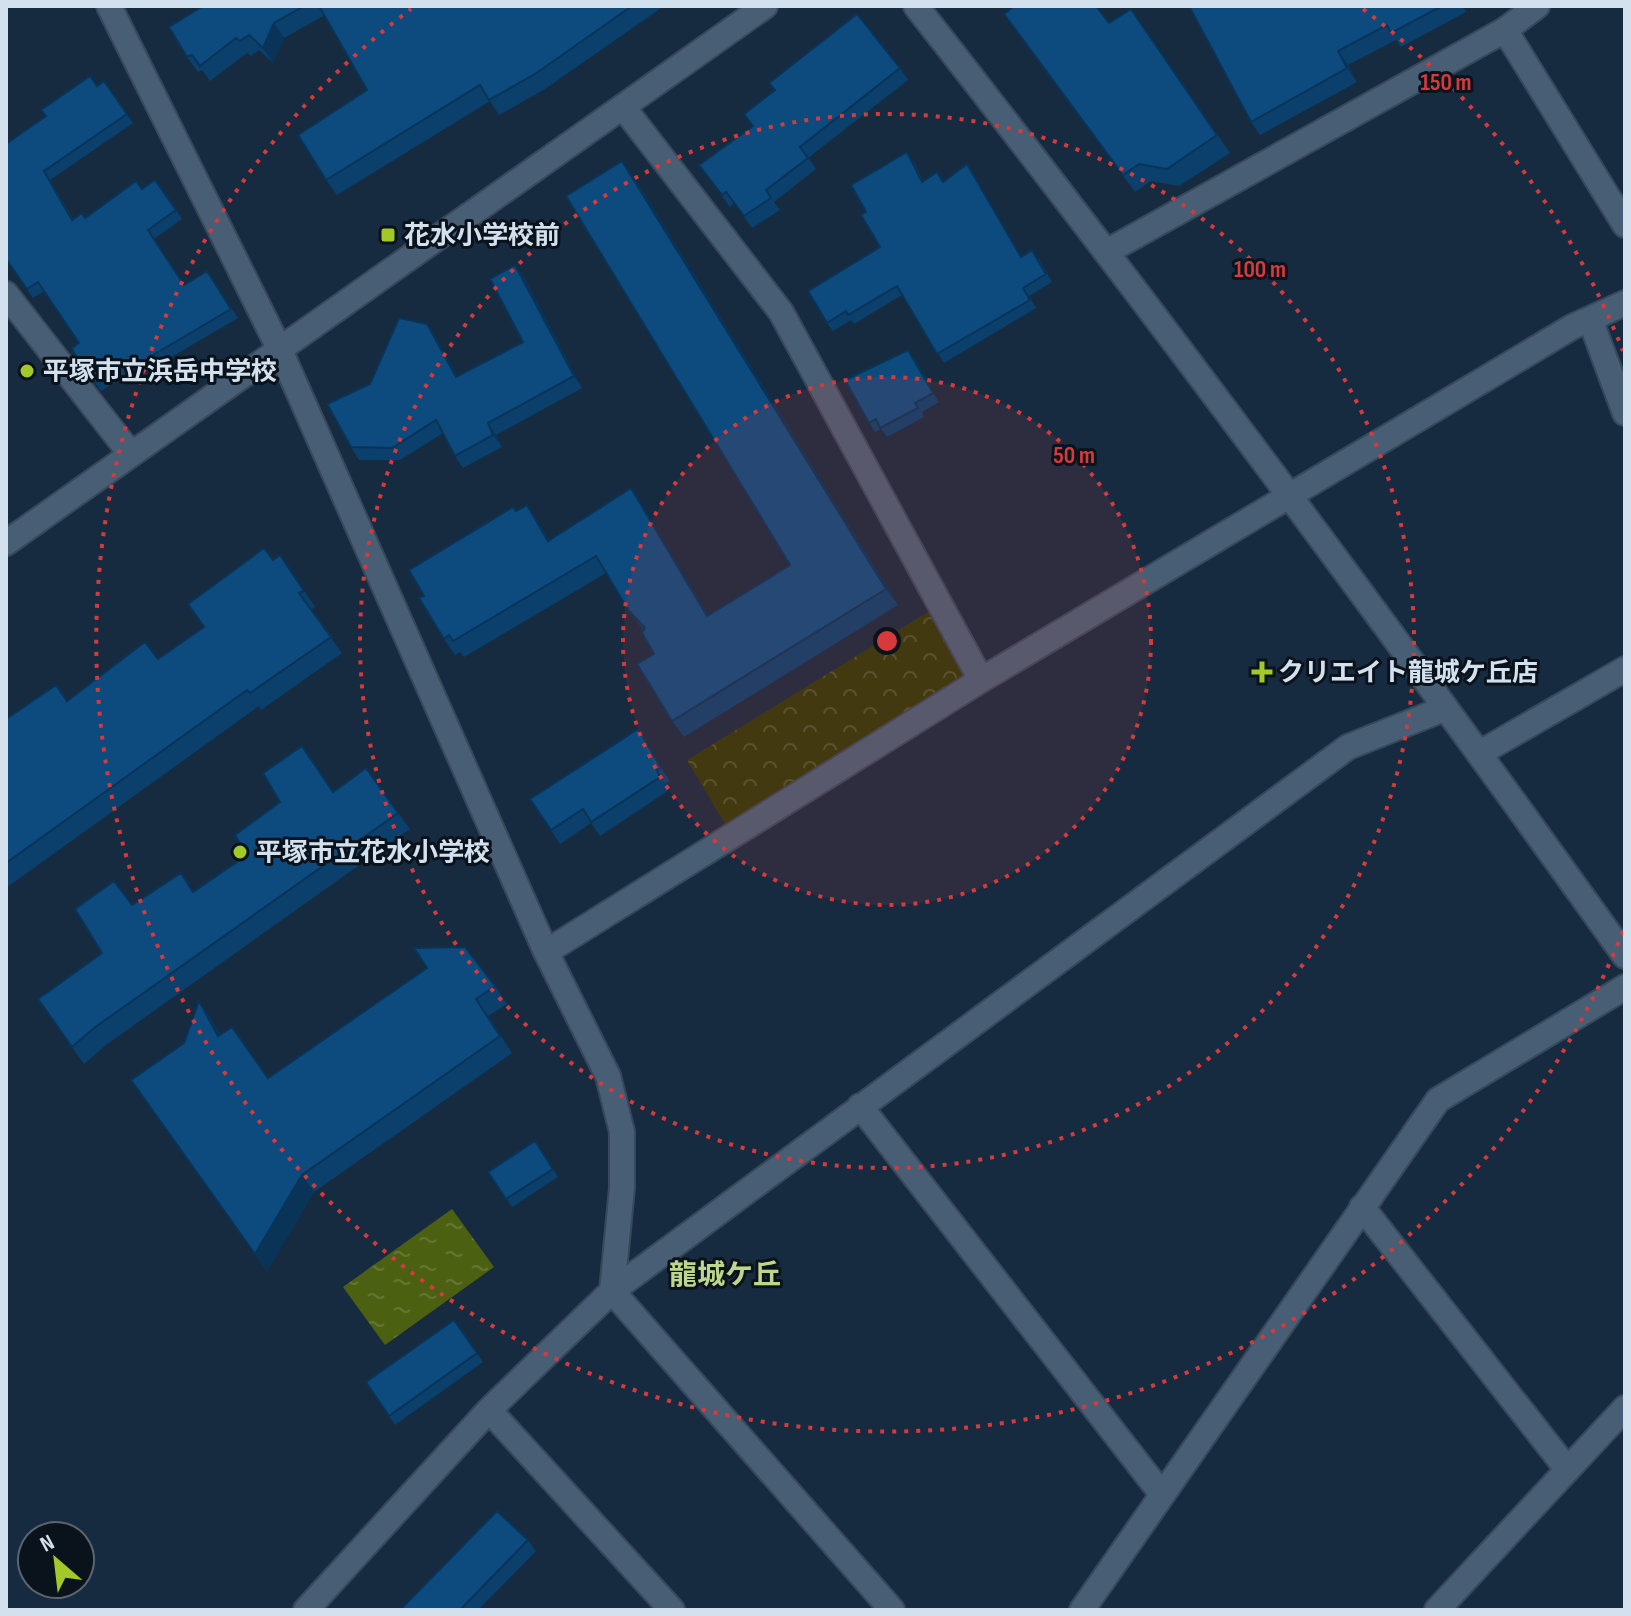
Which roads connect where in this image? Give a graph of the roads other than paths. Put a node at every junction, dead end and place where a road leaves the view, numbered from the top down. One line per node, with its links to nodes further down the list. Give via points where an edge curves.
1 (109, 6): 12 (street)
2 (765, 6): 6 (street)
3 (916, 6): 8 (street)
4 (1537, 6): 5 (street)
5 (1505, 30): 7 (street); 8 (street)
6 (623, 107): 12 (street); 18 (street, via 781,312)
7 (1625, 225)
8 (1108, 251): 15 (street)
9 (6, 294): 14 (street)
10 (1625, 303): 11 (street)
11 (1590, 319): 13 (street); 15 (street)
12 (279, 348): 14 (street); 21 (street)
13 (1625, 413)
14 (130, 453): 16 (street)
15 (1288, 496): 18 (street); 19 (street)
16 (6, 543)
17 (1625, 669): 20 (street)
18 (981, 680): 21 (street)
19 (1446, 708): 20 (street); 24 (street, via 1348,747)
20 (1480, 753): 22 (street)
21 (546, 952): 26 (street, via 608,1076 622,1132)
22 (1625, 956)
23 (1625, 987): 25 (street, via 1438,1100)
24 (860, 1106): 26 (street); 30 (street)
25 (1362, 1207): 29 (street); 30 (street)
26 (612, 1291): 28 (street); 33 (street)
27 (1625, 1408): 29 (street)
28 (489, 1410): 31 (street); 32 (street)
29 (1567, 1469): 35 (street)
30 (1161, 1493): 34 (street)
31 (306, 1610)
32 (672, 1610)
33 (892, 1610)
34 (1082, 1610)
35 (1437, 1610)

